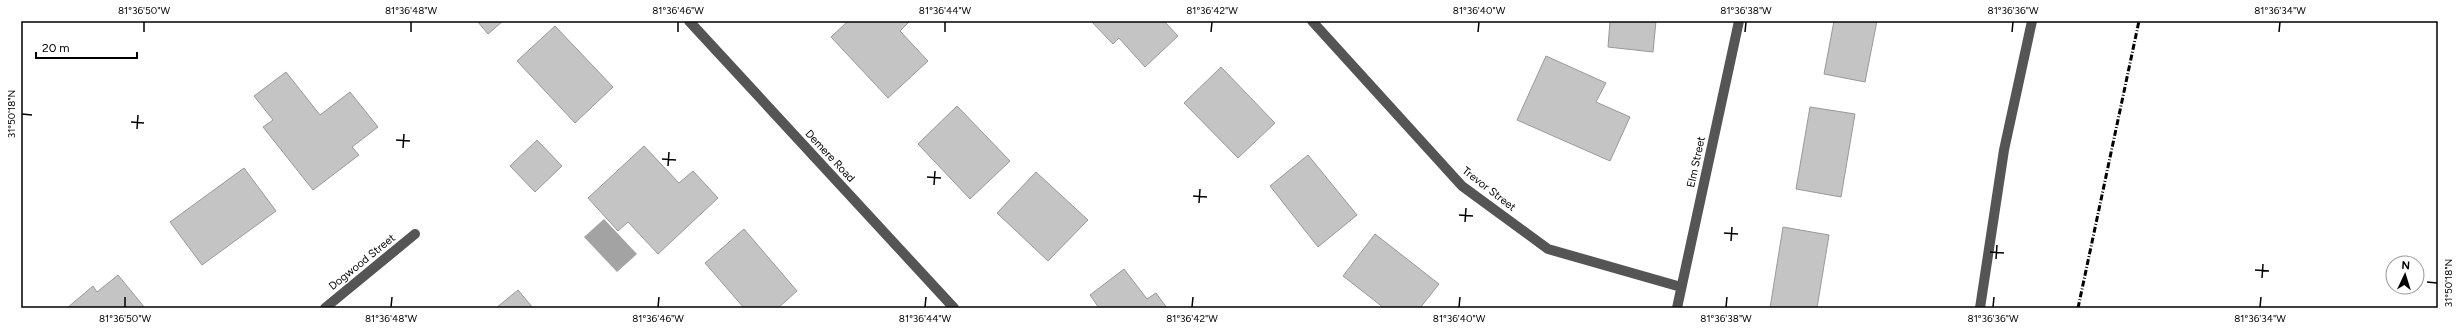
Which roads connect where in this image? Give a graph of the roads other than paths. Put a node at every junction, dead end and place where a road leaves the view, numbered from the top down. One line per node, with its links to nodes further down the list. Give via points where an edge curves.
1 (689, 21): 8 (street, Demere Road)
2 (1312, 21): 6 (street, Trevor Street, via 1462,186 1548,249)
3 (1739, 21): 6 (street, Elm Street)
4 (2032, 21): 10 (street, via 2004,150)
5 (414, 234): 7 (street, Dogwood Street)
6 (1681, 287): 9 (street, Elm Street)
7 (325, 308)
8 (954, 308)
9 (1677, 308)
10 (1980, 308)

